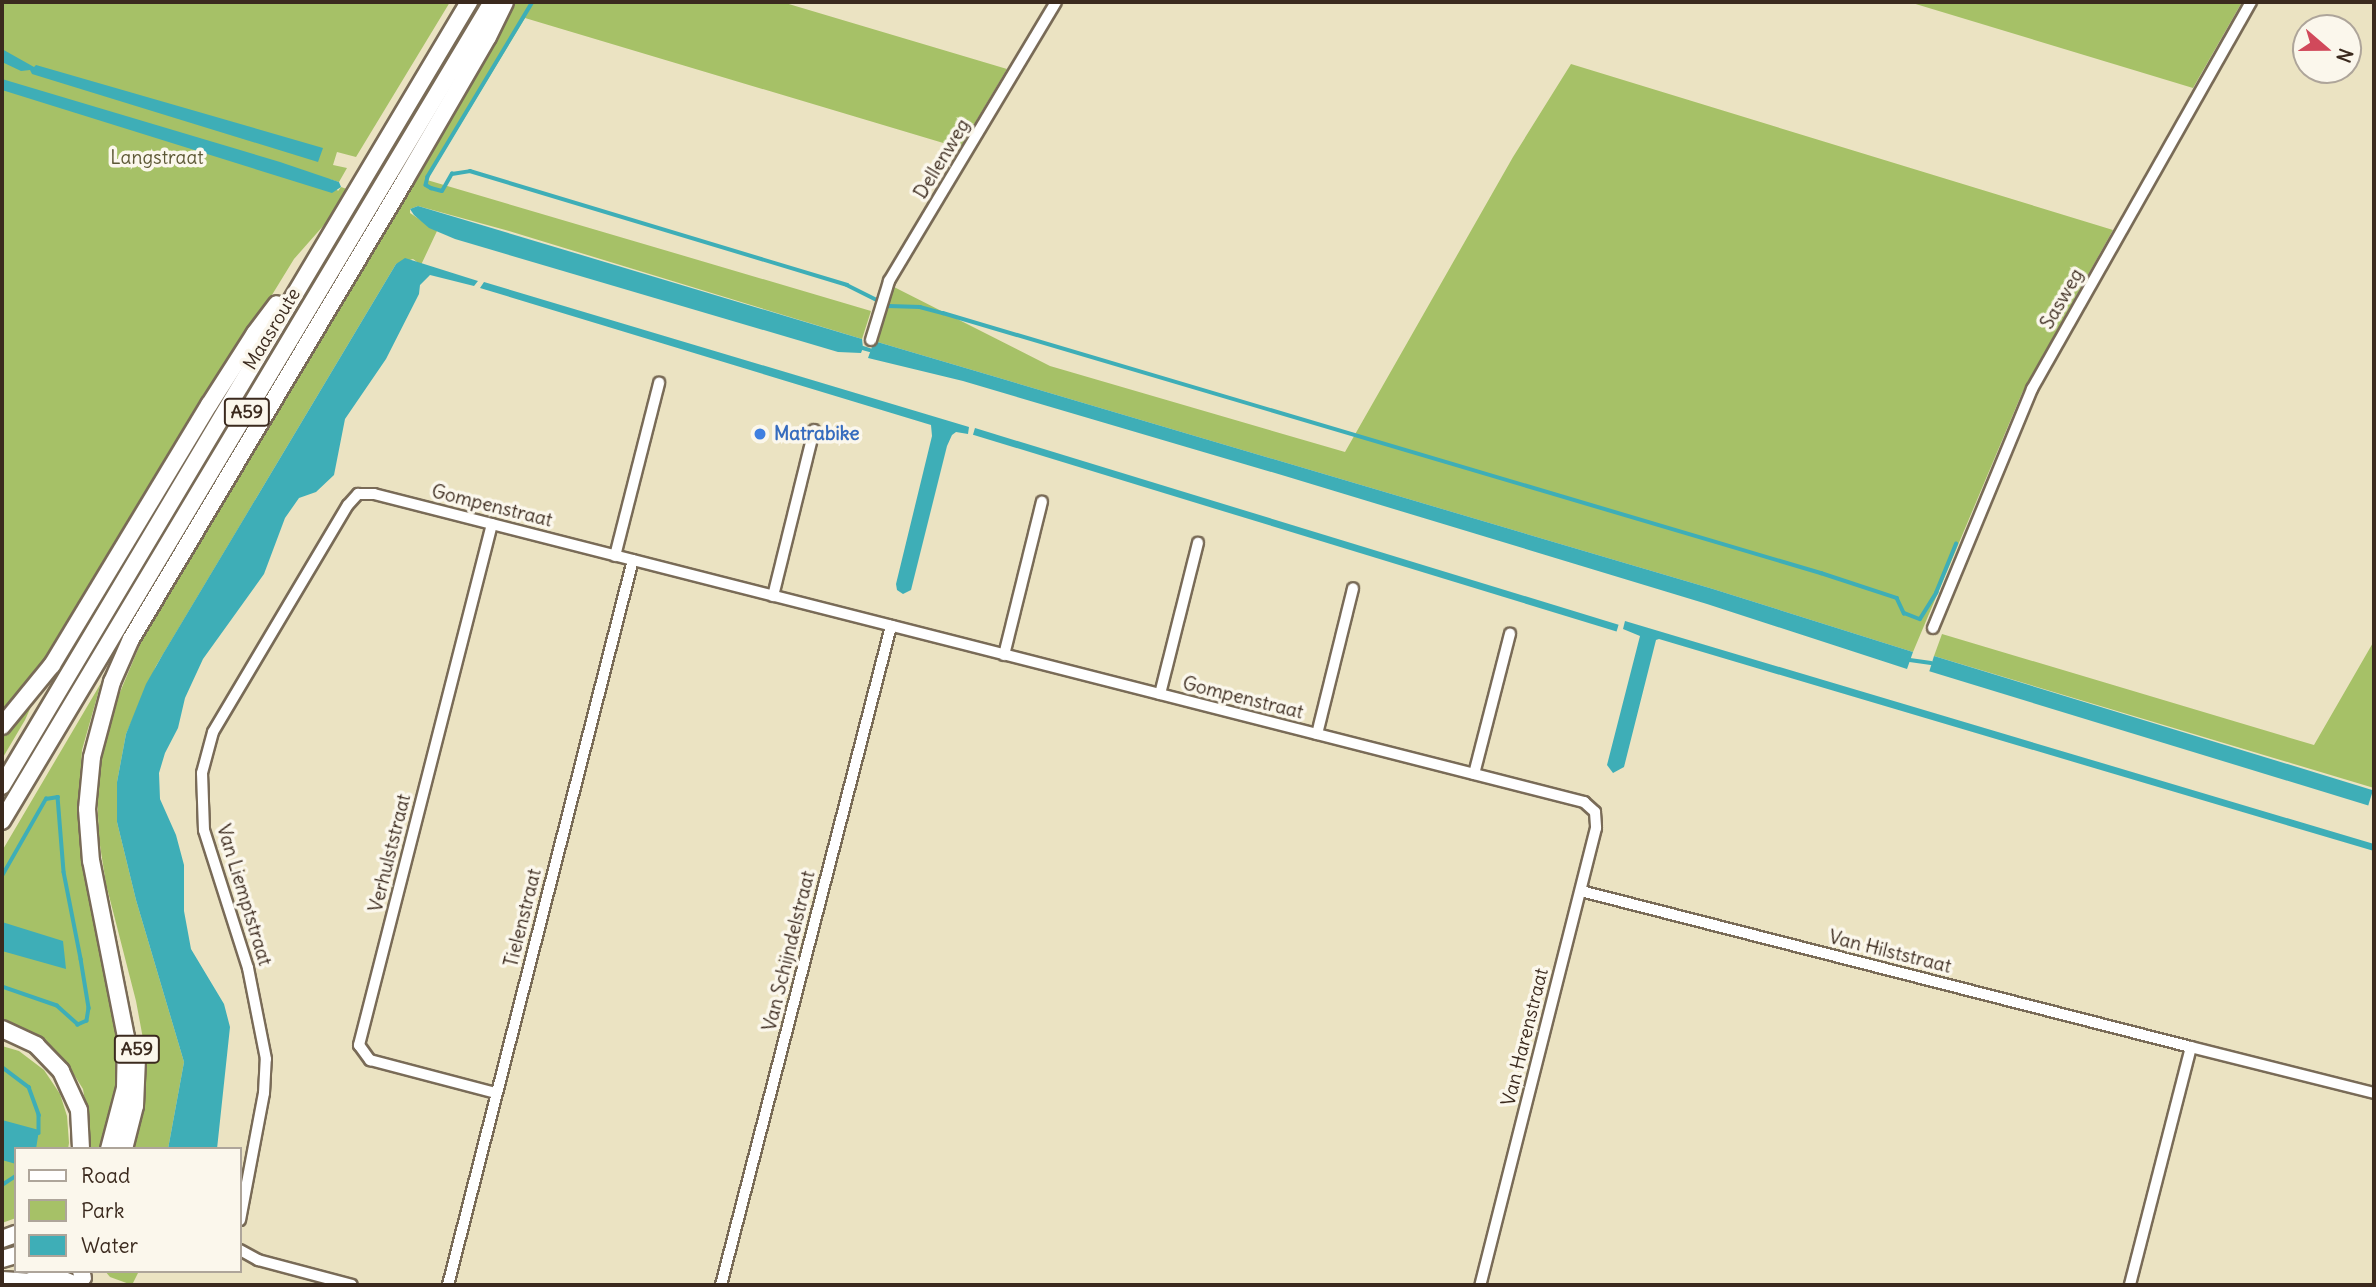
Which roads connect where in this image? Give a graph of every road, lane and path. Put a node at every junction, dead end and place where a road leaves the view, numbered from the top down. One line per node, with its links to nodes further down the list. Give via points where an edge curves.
1 (468, 2): 6 (highway, Maasroute / A59)
2 (492, 2): 28 (highway, Maasroute / A59)
3 (505, 2): 30 (highway, A59, via 405,180 121,658 96,736 88,801 91,861)
4 (1056, 2): 7 (street, Dellenweg, via 900,263 884,295)
5 (2251, 2): 19 (street, Sasweg, via 2032,389)
6 (316, 256): 23 (highway, A59, via 255,333 52,665); 26 (highway, Maasroute / A59)
7 (871, 341)
8 (659, 383): 14 (street)
9 (814, 430): 17 (street)
10 (358, 494): 12 (street, Gompenstraat); 38 (street, Van Liemptstraat, via 213,732 202,773 204,831 248,968 266,1059)
11 (1042, 502): 21 (street)
12 (492, 524): 14 (street, Gompenstraat); 33 (street, Verhulststraat, via 359,1045 370,1060)
13 (1198, 543): 22 (street, Gompenstraat)
14 (615, 556): 15 (street, Gompenstraat)
15 (633, 560): 17 (street, Gompenstraat); 33 (street, Tielenstraat)
16 (1353, 587): 24 (street, Gompenstraat)
17 (773, 596): 18 (street, Gompenstraat)
18 (891, 626): 21 (street, Gompenstraat); 45 (street, Van Schijndelstraat)
19 (1933, 628)
20 (1510, 634): 25 (street)
21 (1004, 655): 22 (street, Gompenstraat)
22 (1160, 695): 24 (street, Gompenstraat)
23 (2, 726)
24 (1317, 734): 25 (street, Gompenstraat)
25 (1474, 774): 27 (street, Gompenstraat)
26 (2, 786)
27 (1584, 802): 29 (street, Van Harenstraat, via 1595,812 1596,828)
28 (2, 821)
29 (1581, 891): 32 (street, Van Hilststraat); 46 (street, Van Harenstraat)
30 (112, 951): 36 (highway, A59, via 127,1062 122,1106); 37 (highway, A59, via 129,1000 137,1052 135,1106)
31 (2, 1029): 35 (highway, via 36,1045 61,1071 79,1110)
32 (2191, 1047): 34 (street, Van Hilststraat); 47 (street)
33 (496, 1093): 44 (street, Tielenstraat)
34 (2374, 1093)
35 (81, 1147)
36 (110, 1147)
37 (125, 1147)
38 (242, 1209)
39 (242, 1251): 43 (street, via 258,1260)
40 (81, 1278): 42 (main road, via 59,1277)
41 (2, 1279): 42 (main road)
42 (39, 1283)
43 (352, 1285)
44 (448, 1285)
45 (721, 1285)
46 (1480, 1285)
47 (2130, 1285)

